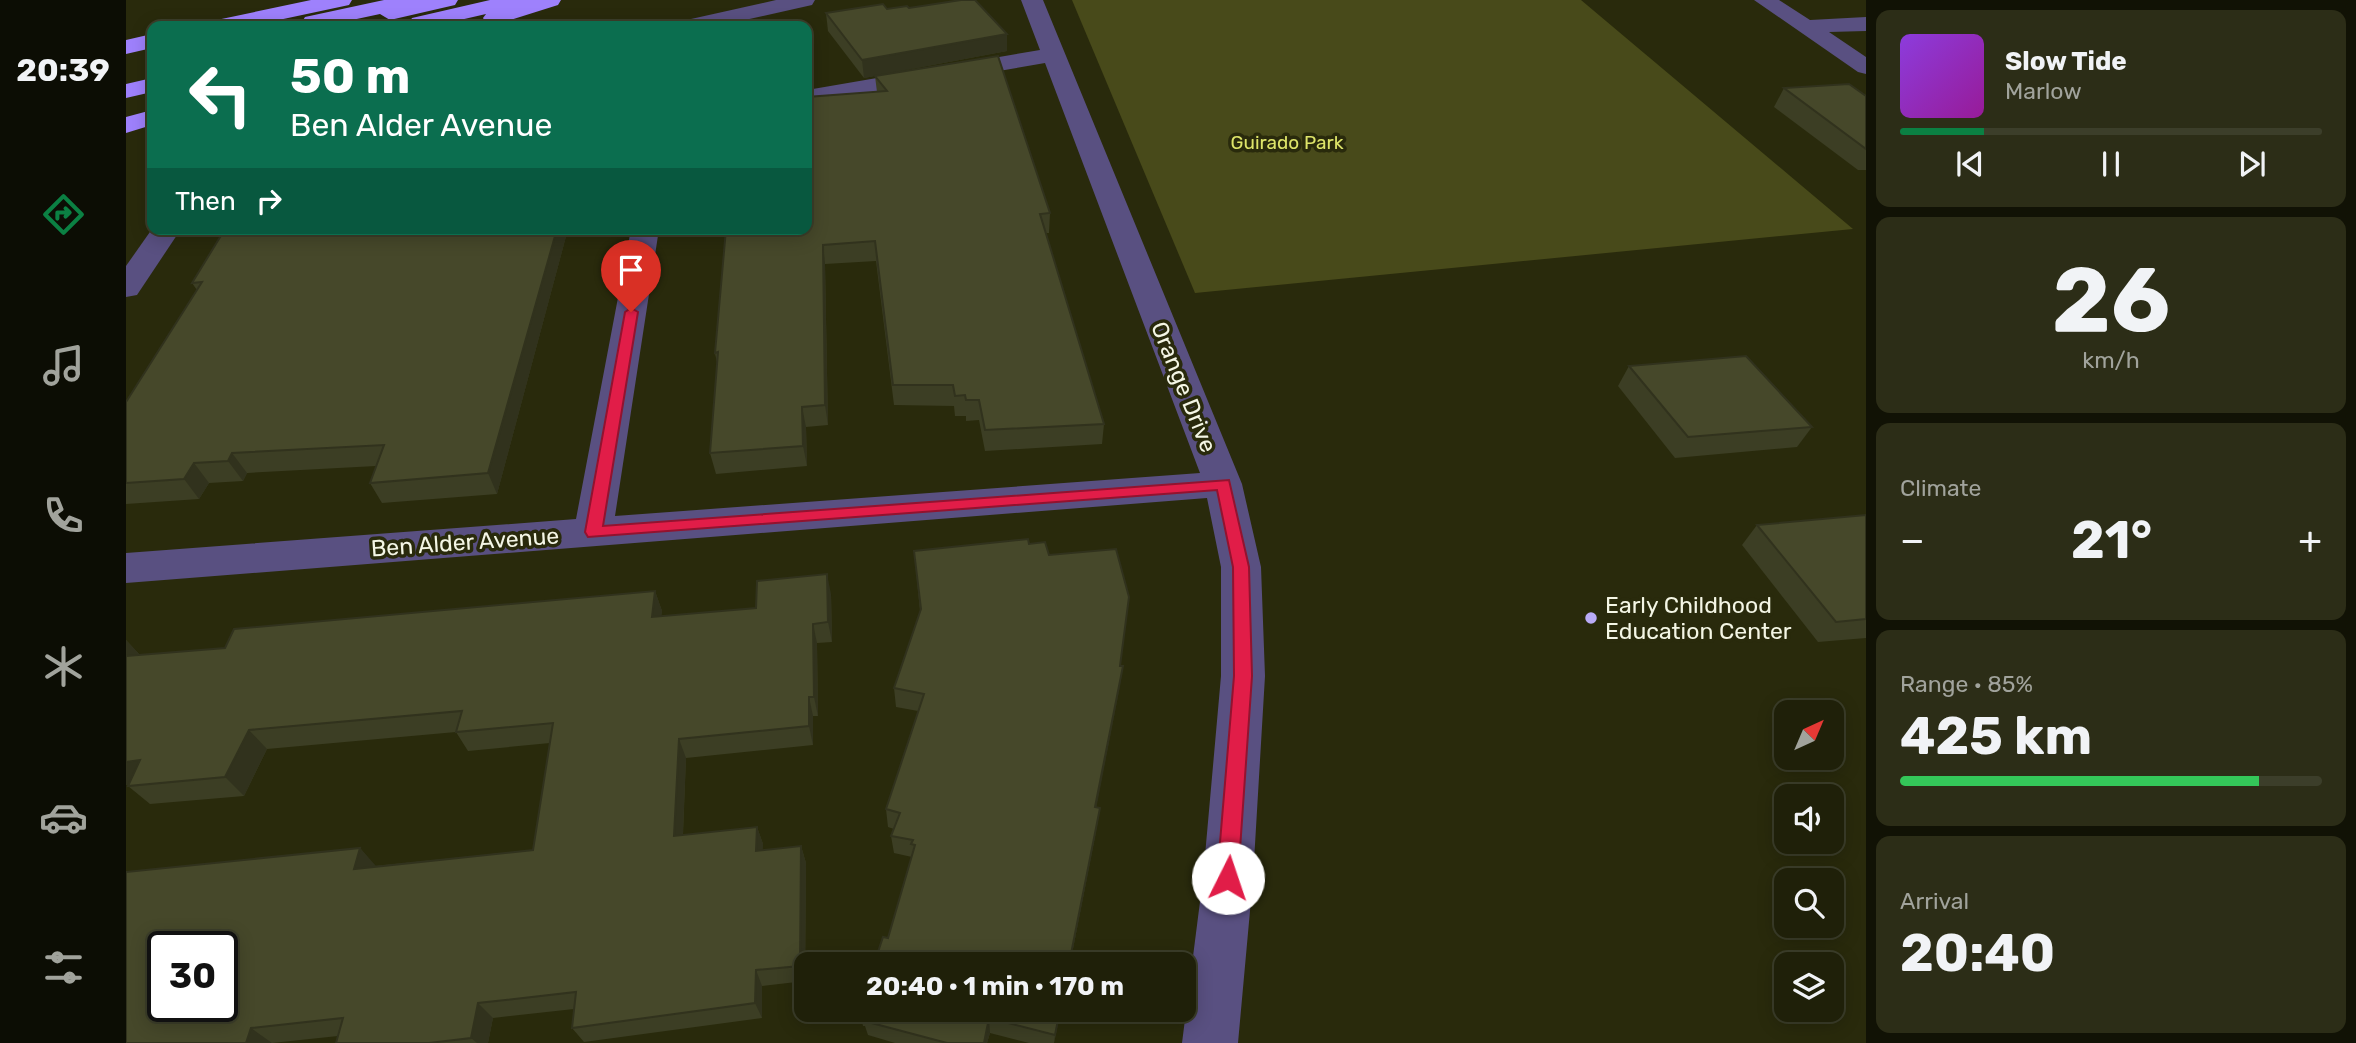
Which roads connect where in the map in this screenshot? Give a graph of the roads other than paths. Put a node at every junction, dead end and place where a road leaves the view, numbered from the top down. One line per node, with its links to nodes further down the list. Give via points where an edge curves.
1 (341, 0): 9 (highway)
2 (413, 0): 10 (highway)
3 (447, 0): 11 (highway)
4 (518, 0): 12 (highway)
5 (550, 0): 13 (highway)
6 (804, 0): 14 (street)
7 (1032, 0): 19 (street, Orange Drive)
8 (1765, 0): 16 (street)
9 (243, 21)
10 (318, 21)
11 (352, 21)
12 (427, 21)
13 (485, 21)
14 (712, 21)
15 (1866, 24): 16 (street)
16 (1804, 27): 23 (street)
17 (147, 42): 18 (highway)
18 (126, 47)
19 (1052, 55): 27 (street); 33 (street, Orange Drive)
20 (147, 59): 21 (highway)
21 (126, 64)
22 (147, 67): 24 (highway)
23 (1866, 68)
24 (126, 72)
25 (147, 86): 26 (highway)
26 (126, 91)
27 (812, 96)
28 (147, 118): 29 (highway)
29 (126, 124)
30 (163, 235): 32 (street)
31 (644, 235): 34 (street)
32 (126, 288)
33 (1223, 484): 34 (street, Ben Alder Avenue); 36 (street, Orange Drive, via 1241,567 1243,676)
34 (593, 532): 35 (street, Ben Alder Avenue)
35 (126, 568)
36 (1210, 1043)

